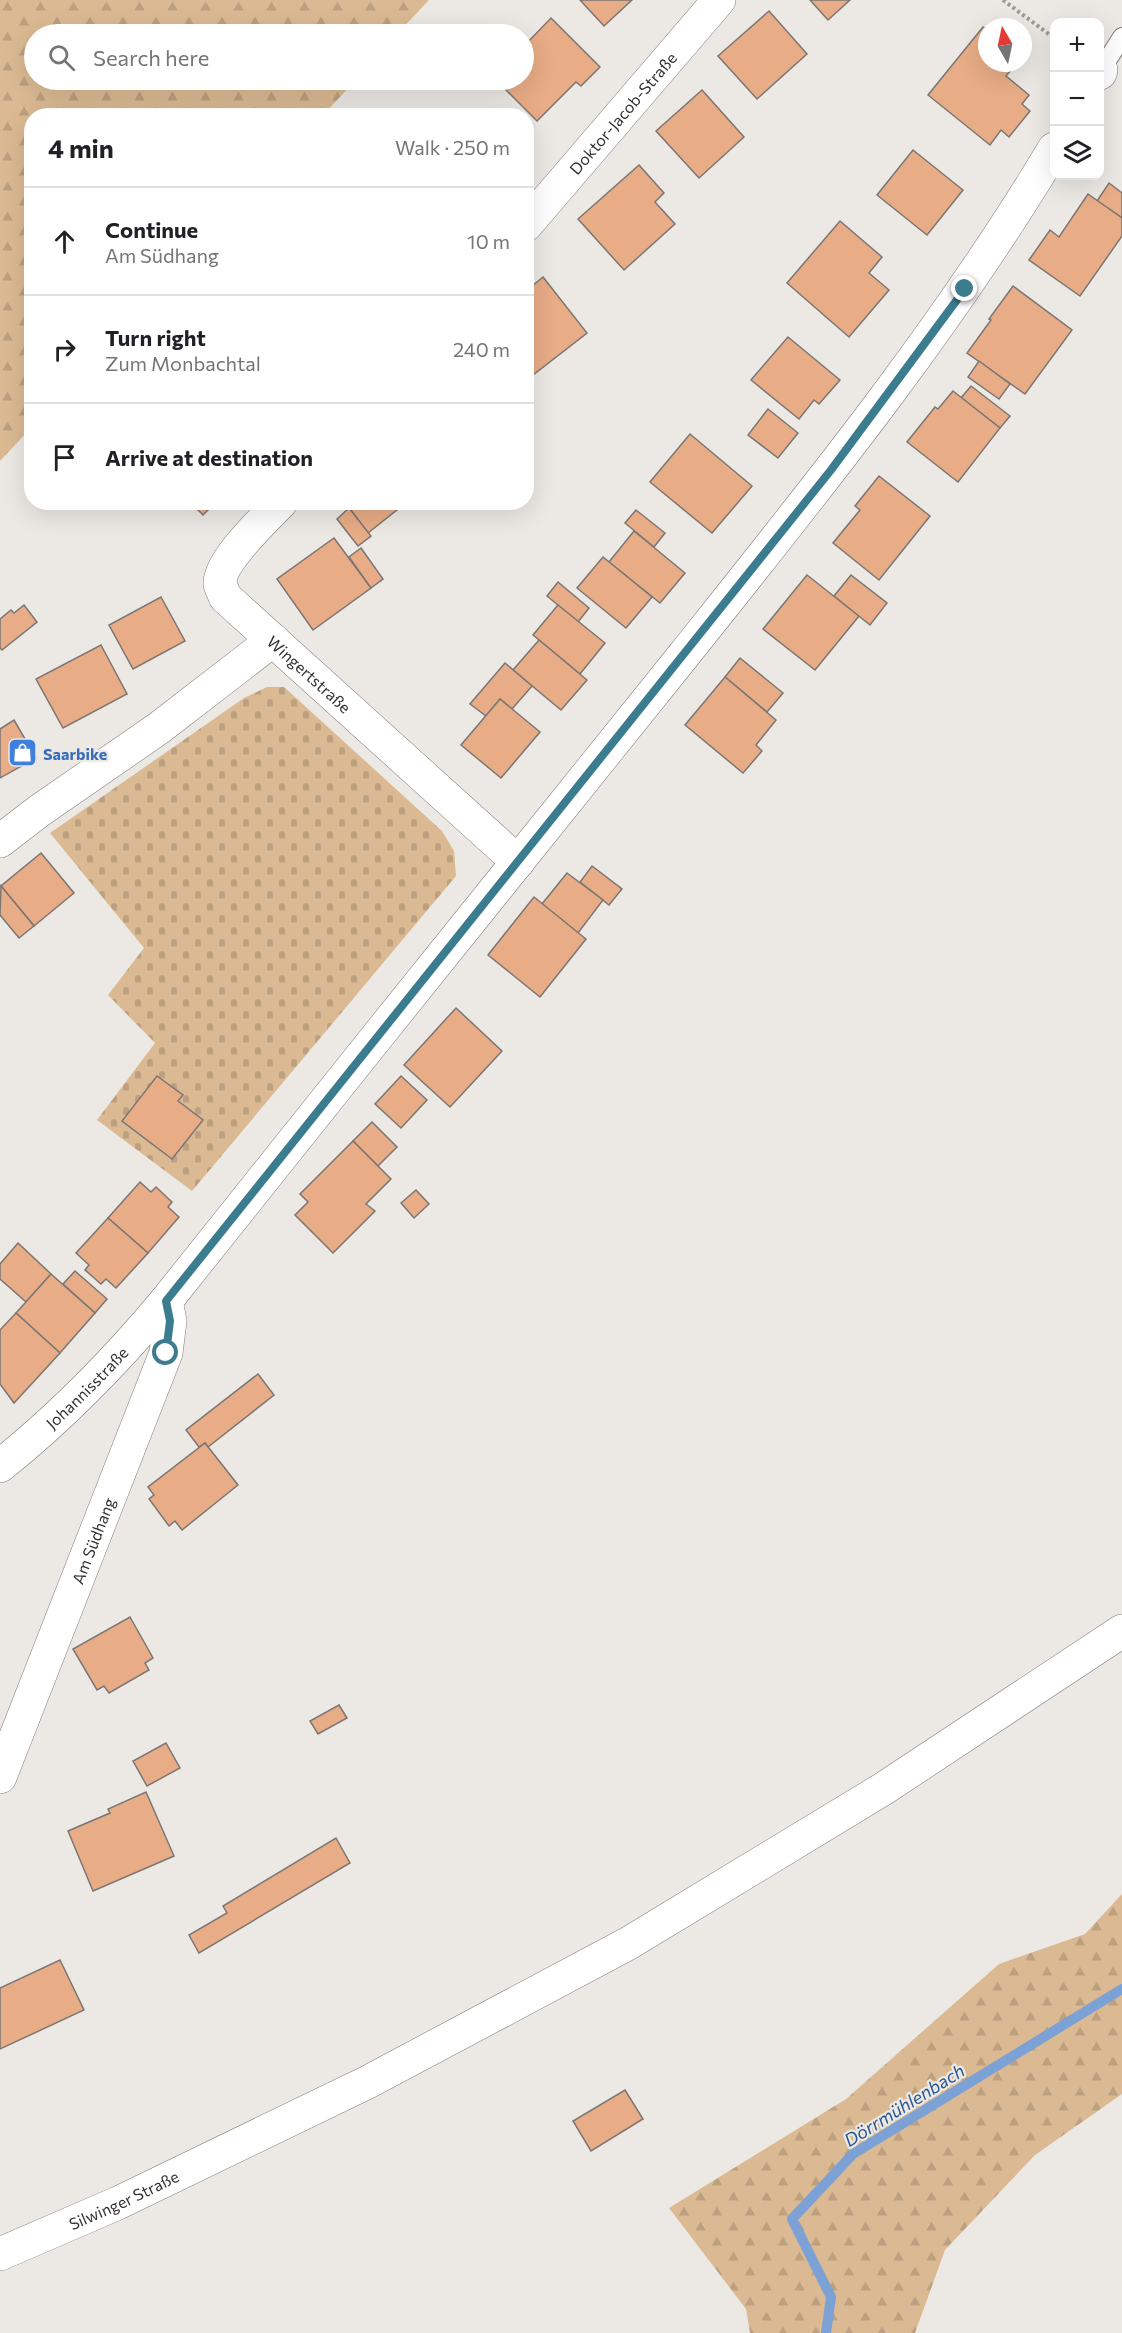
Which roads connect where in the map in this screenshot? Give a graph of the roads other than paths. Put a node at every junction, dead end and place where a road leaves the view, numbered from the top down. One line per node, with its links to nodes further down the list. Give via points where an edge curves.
1 (719, 0): 5 (street, Doktor-Jacob-Straße)
2 (1122, 37): 3 (lane)
3 (1104, 66)
4 (1050, 154): 9 (street, Johannisstraße, via 965,289 831,470)
5 (534, 216)
6 (274, 510): 7 (street, via 233,555 220,585 225,597)
7 (273, 640): 8 (street, Wingertstraße, via 159,728); 9 (street, Wingertstraße)
8 (0, 841)
9 (518, 862): 10 (street, Johannisstraße)
10 (166, 1301): 11 (street, Johannisstraße, via 118,1358); 13 (street, Am Südhang, via 170,1321 166,1353)
11 (0, 1466)
12 (1122, 1631): 14 (street, Silwinger Straße, via 883,1789 629,1942 369,2082 118,2203)
13 (0, 1777)
14 (0, 2254)

